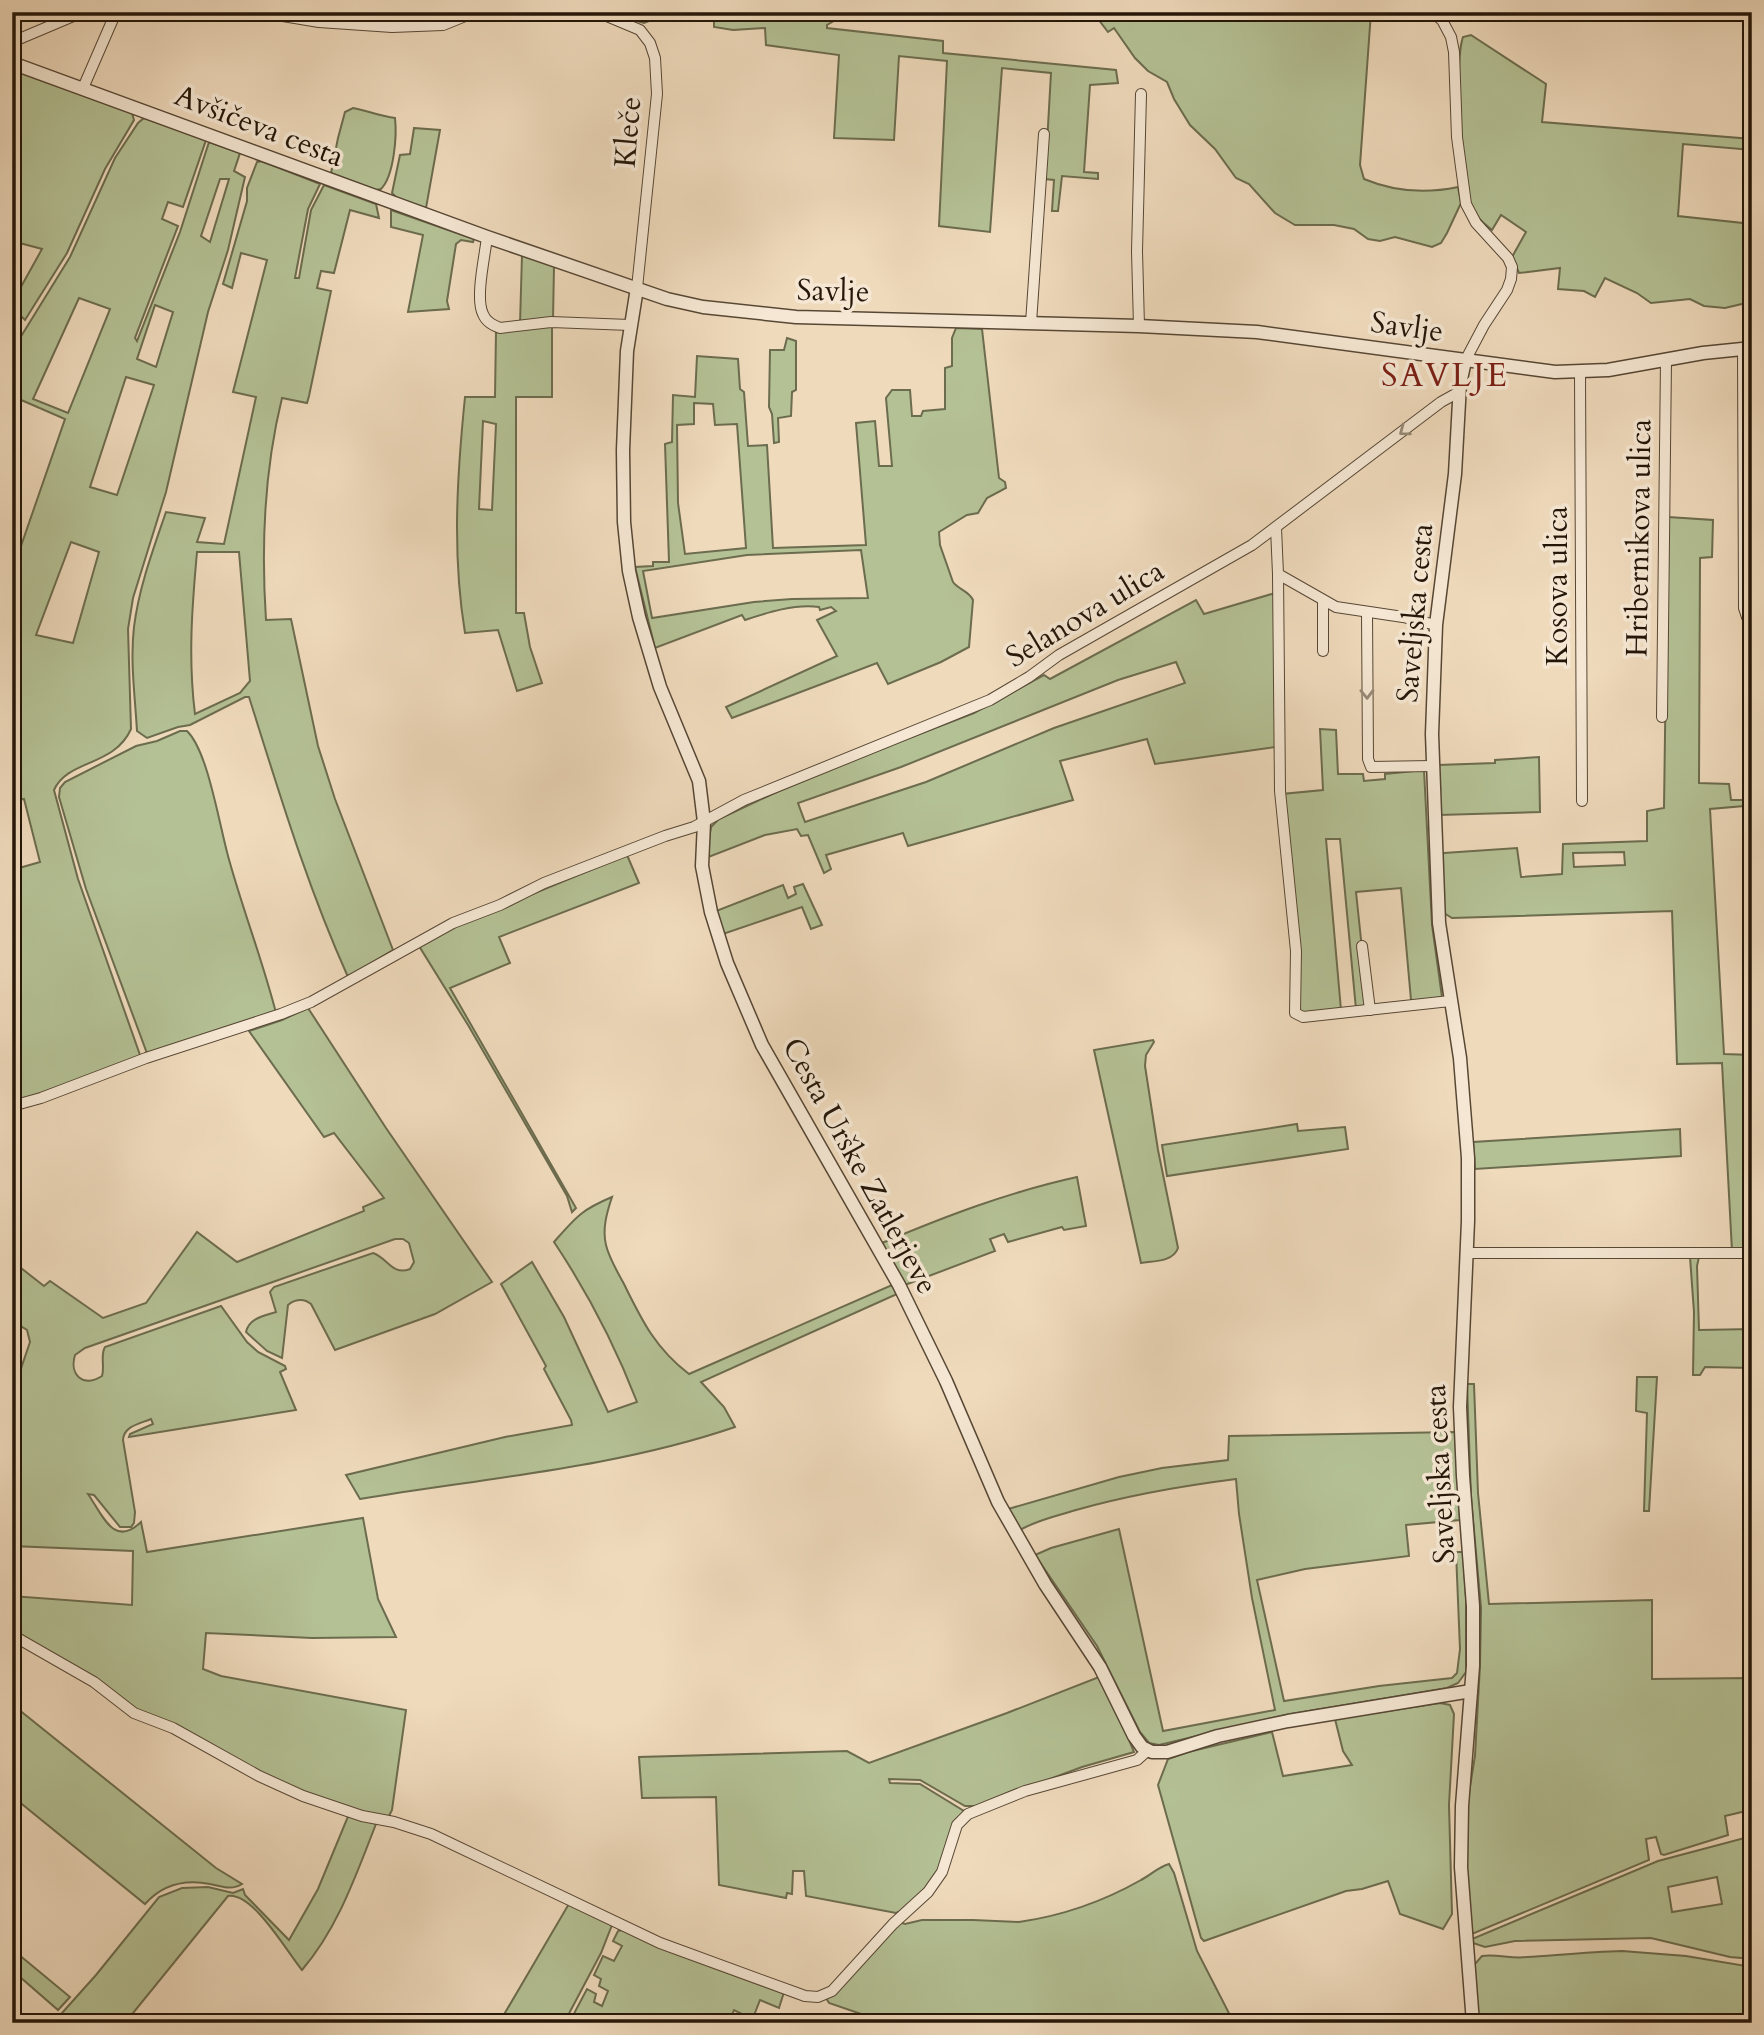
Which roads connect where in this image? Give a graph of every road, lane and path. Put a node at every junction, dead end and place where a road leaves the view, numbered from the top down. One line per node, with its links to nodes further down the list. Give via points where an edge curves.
1 (83, 12): 7 (street)
2 (116, 12): 9 (street)
3 (260, 12): 4 (street, via 319,22 427,27)
4 (475, 12)
5 (597, 12): 13 (street, Kleče, via 639,30 655,58 657,94)
6 (1433, 12): 19 (street, Saveljska cesta, via 1451,37 1454,52 1457,137 1466,204 1512,267 1507,290)
7 (12, 42)
8 (12, 63): 9 (street, Avšičeva cesta)
9 (83, 88): 12 (street, Avšičeva cesta)
10 (1142, 94): 16 (street)
11 (1044, 134): 14 (street)
12 (487, 237): 13 (street, Avšičeva cesta); 15 (street, via 480,302 483,316 493,325)
13 (637, 288): 14 (street, Savlje, via 688,304 756,314); 15 (street, Cesta Urške Zatlerjeve)
14 (1031, 323): 16 (street, Savlje)
15 (629, 325): 32 (street, Cesta Urške Zatlerjeve, via 623,487 629,570 660,687 699,781)
16 (1139, 326): 19 (street, Savlje, via 1257,332)
17 (1747, 348): 18 (street, Savlje); 26 (street, via 1744,608)
18 (1666, 360): 20 (street, Savlje); 29 (street, Hribernikova ulica)
19 (1465, 361): 20 (street, Savlje); 21 (street, Saveljska cesta)
20 (1580, 372): 31 (street, Kosova ulica)
21 (1460, 392): 22 (street, Selanova ulica, one-way to 22); 27 (street, Saveljska cesta)
22 (1276, 528): 23 (street); 32 (street, Selanova ulica, via 989,700 757,795)
23 (1278, 574): 24 (street, Saveljska cesta); 35 (street, via 1279,765 1296,951 1294,1013 1303,1017)
24 (1323, 601): 25 (street, Saveljska cesta); 28 (street)
25 (1367, 613): 27 (street, Saveljska cesta); 30 (street, one-way to 30, via 1371,767)
26 (1749, 620)
27 (1436, 625): 30 (street, Saveljska cesta)
28 (1323, 651)
29 (1662, 717)
30 (1432, 766): 34 (street, Saveljska cesta, via 1439,923)
31 (1582, 801)
32 (704, 822): 36 (street, Selanova ulica, via 453,923 311,1002); 41 (street, Cesta Urške Zatlerjeve, via 702,866 710,912 762,1045 899,1285 998,1502 1109,1683 1137,1742)
33 (1362, 946): 35 (street)
34 (1450, 1002): 35 (street); 37 (street, Saveljska cesta, via 1466,1124)
35 (1370, 1010)
36 (12, 1106)
37 (1467, 1253): 38 (street); 40 (street, Saveljska cesta, via 1460,1407 1474,1605)
38 (1752, 1253)
39 (12, 1635): 41 (street, via 94,1682 134,1713 173,1728 259,1776 374,1820 431,1834 660,1943 805,1996 832,1991 929,1892 942,1872 957,1825 968,1814 1025,1791 1137,1760)
40 (1471, 1691): 41 (street, via 1287,1721 1162,1753); 42 (street, Saveljska cesta, via 1461,1867)
41 (1147, 1751)
42 (1474, 2023)

